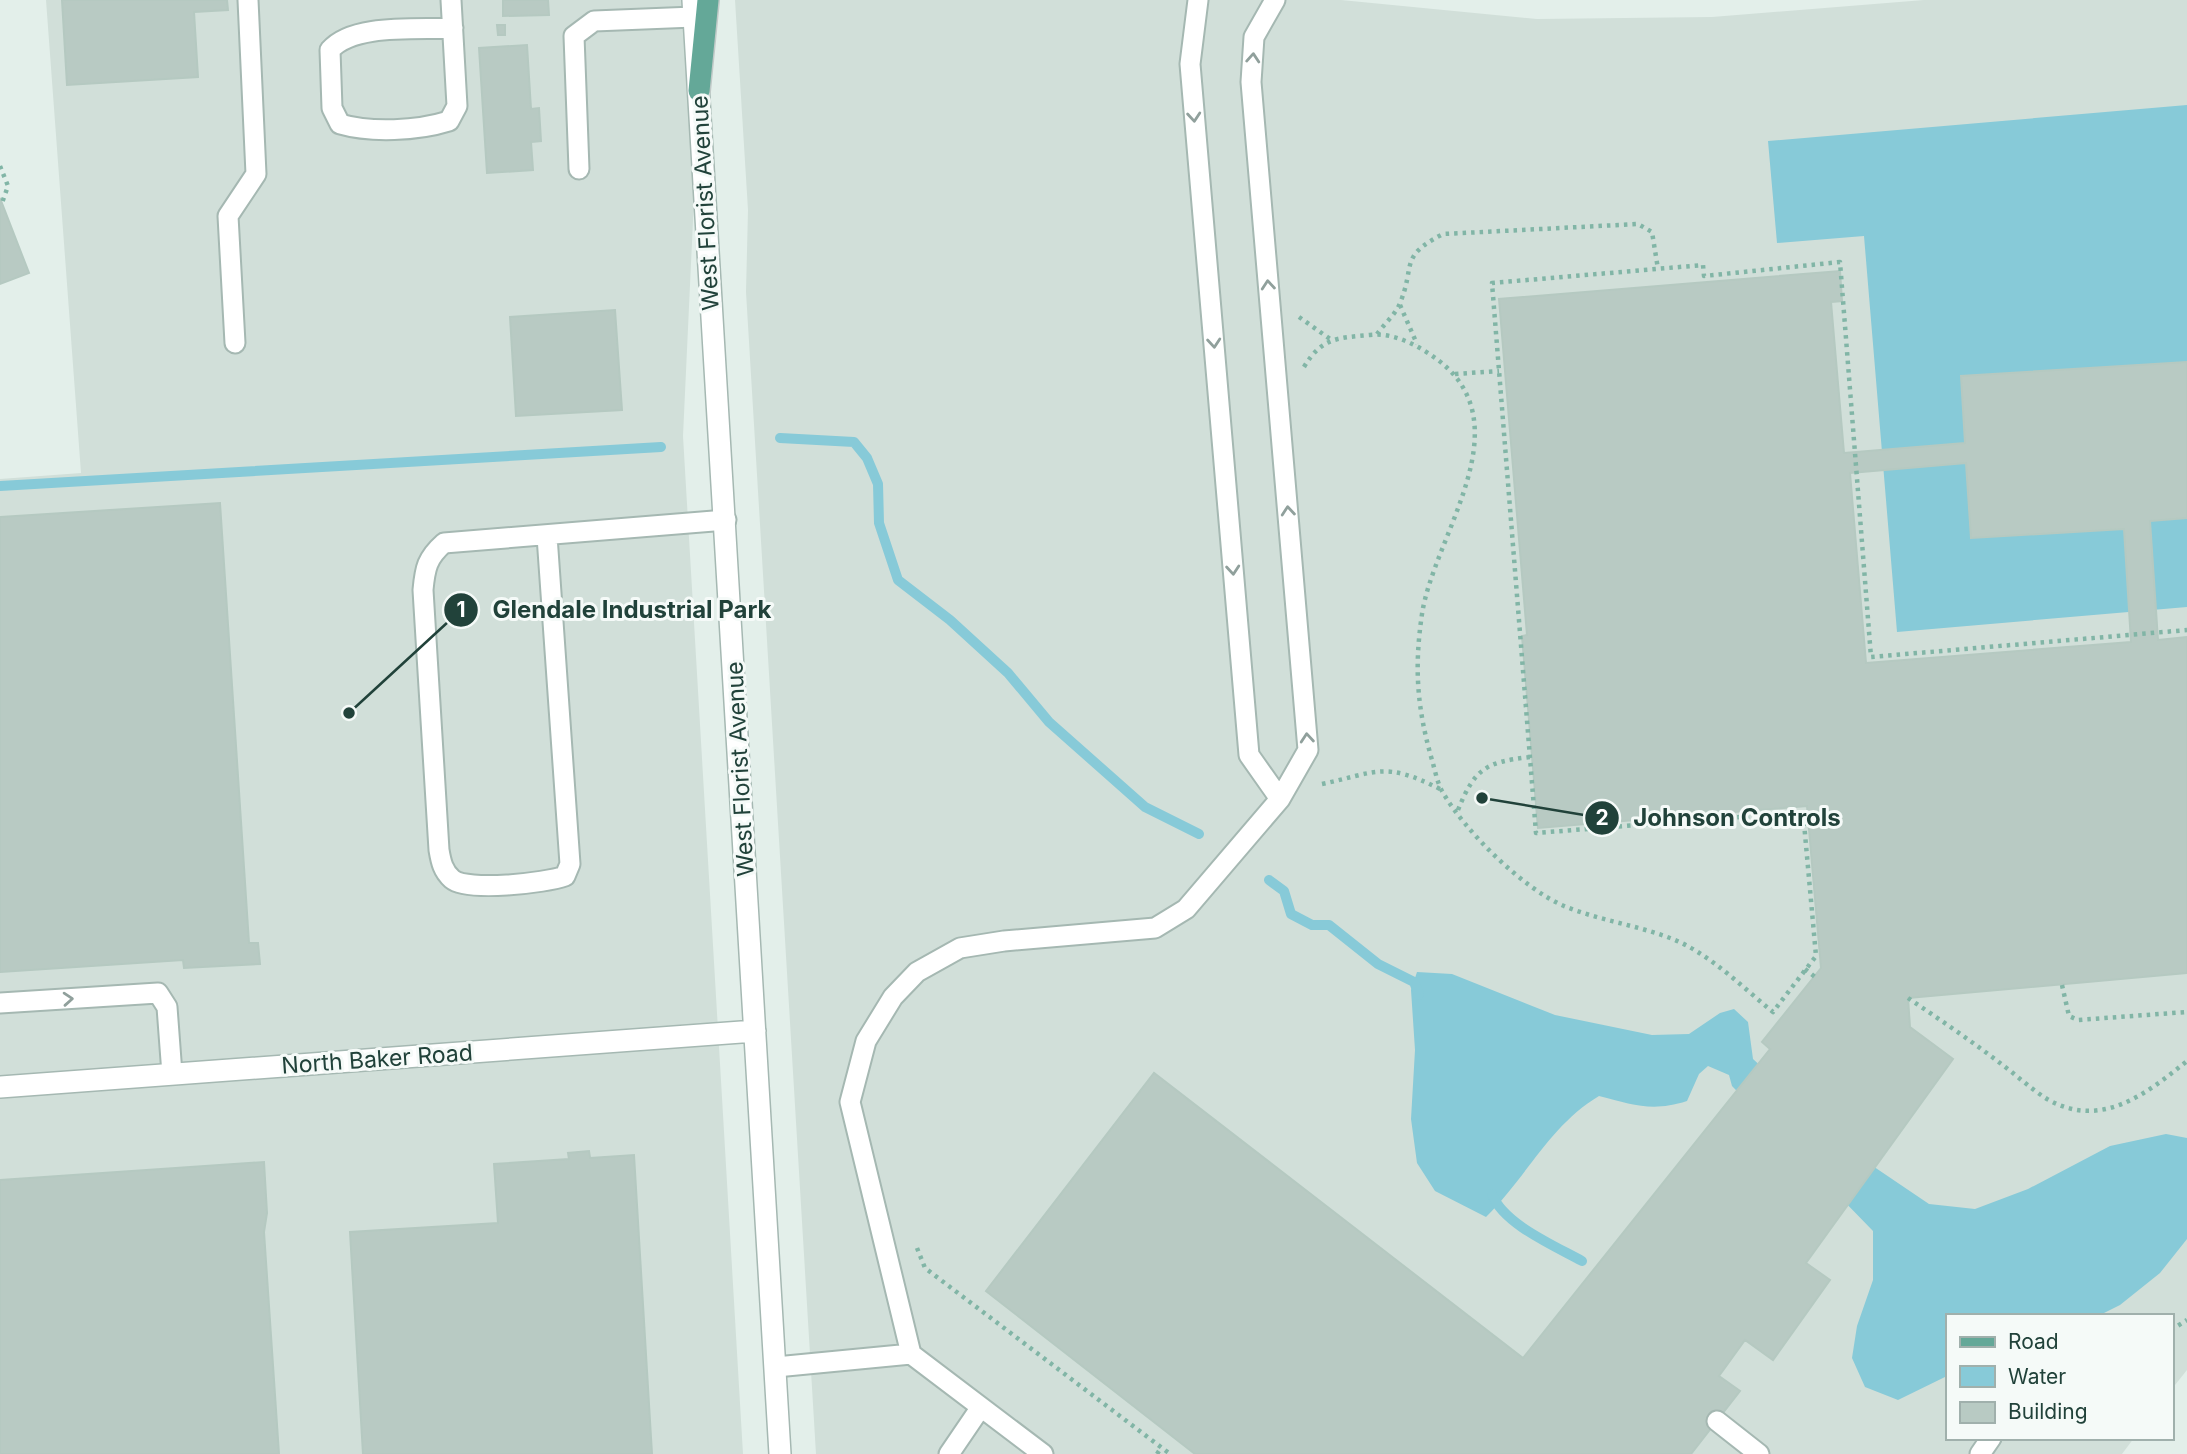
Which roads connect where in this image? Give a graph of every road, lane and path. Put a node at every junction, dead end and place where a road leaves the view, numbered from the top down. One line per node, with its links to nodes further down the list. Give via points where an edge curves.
1 (248, 0): 17 (lane, via 257,174 228,216)
2 (451, 0): 7 (lane)
3 (708, 0): 8 (main road)
4 (1198, 0): 27 (lane, one-way to 27, via 1190,64 1249,755)
5 (1275, 0): 27 (lane, one-way to 5, via 1308,750 1251,82 1254,37)
6 (694, 8): 8 (street, West Florist Avenue); 10 (lane, via 594,21 574,36)
7 (453, 28): 7 (lane, via 457,106 449,121 358,129 340,124 332,108 330,50 339,39 357,33)
8 (699, 91): 21 (street, West Florist Avenue)
9 (0, 166): 11 (path, via 8,186)
10 (579, 169)
11 (2, 203)
12 (1658, 269): 13 (path, via 1651,232 1638,224 1443,234 1420,245 1409,261); 19 (path, via 1492,283); 23 (path, via 1703,265 1704,276 1840,262 1871,657)
13 (1400, 305): 15 (path); 18 (path)
14 (1290, 310): 16 (path)
15 (1377, 334)
16 (1330, 339)
17 (235, 343)
18 (1418, 345)
19 (1499, 372): 20 (path); 24 (path)
20 (1455, 374)
21 (726, 520): 22 (lane); 34 (street, West Florist Avenue)
22 (547, 536): 22 (lane, via 444,543 425,566 439,850 443,868 454,881 472,886 552,880 565,876 570,864)
23 (2187, 631)
24 (1530, 757): 28 (path, via 1497,761 1480,770); 29 (path, via 1536,833 1803,812 1816,956 1805,969)
25 (1316, 785): 26 (path, via 1358,773 1388,771 1410,774)
26 (1441, 790)
27 (1280, 799): 38 (lane, via 1186,909 1156,928 960,948 917,972 893,997 866,1041 850,1102)
28 (1457, 811)
29 (1815, 976)
30 (2063, 985): 33 (path, via 2069,1016 2078,1020)
31 (1908, 998): 35 (path, via 2047,1099 2068,1107 2104,1109 2125,1103 2145,1094)
32 (0, 1003): 36 (lane, one-way to 36, via 158,993 167,1007)
33 (2187, 1012)
34 (755, 1031): 36 (street, North Baker Road); 39 (street, West Florist Avenue)
35 (2187, 1061)
36 (172, 1074): 37 (street, North Baker Road)
37 (0, 1087)
38 (911, 1354): 39 (lane); 40 (lane)
39 (776, 1367): 43 (street, West Florist Avenue)
40 (981, 1407): 44 (lane); 45 (lane)
41 (1717, 1421): 47 (lane)
42 (1161, 1448): 46 (path)
43 (780, 1454)
44 (948, 1454)
45 (1043, 1454)
46 (1157, 1454)
47 (1759, 1454)

